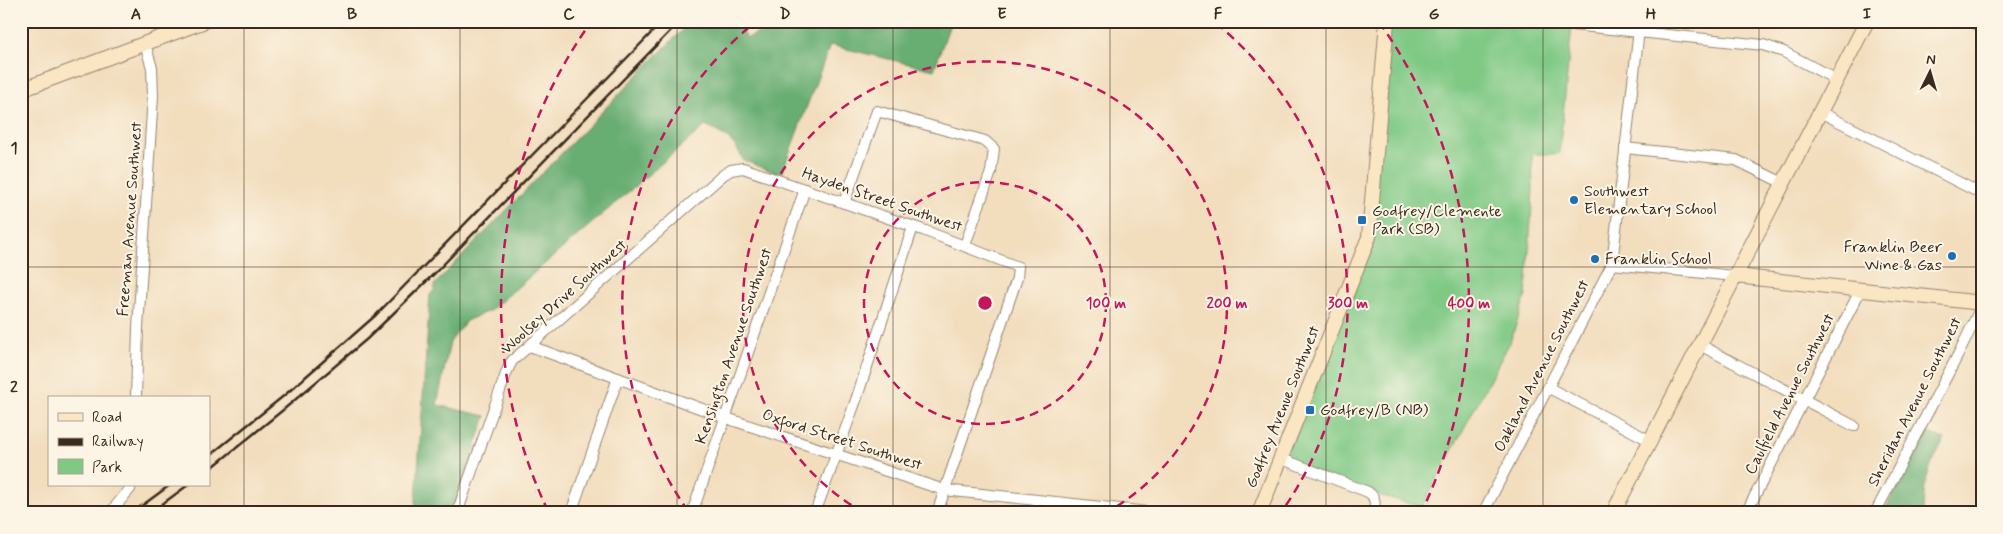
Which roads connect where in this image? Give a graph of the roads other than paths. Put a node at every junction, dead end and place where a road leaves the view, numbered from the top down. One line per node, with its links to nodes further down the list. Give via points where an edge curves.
1 (205, 21): 8 (main road)
2 (1387, 21): 34 (main road, Godfrey Avenue Southwest, via 1369,238)
3 (1534, 21): 6 (street)
4 (1867, 21): 9 (main road)
5 (1971, 21): 7 (street)
6 (1639, 27): 9 (street, via 1763,45 1784,52); 12 (street, Oakland Avenue Southwest)
7 (1982, 27)
8 (145, 44): 10 (main road); 28 (street, Freeman Avenue Southwest, via 151,62 153,96)
9 (1837, 80): 11 (main road)
10 (21, 90)
11 (1820, 112): 14 (main road); 16 (street)
12 (1625, 148): 14 (street, via 1736,160); 20 (street, Oakland Avenue Southwest)
13 (735, 169): 15 (street, Hayden Street Southwest, via 750,170); 25 (street, Woolsey Drive Southwest, via 723,175)
14 (1783, 183): 21 (main road)
15 (805, 189): 17 (street, Hayden Street Southwest); 30 (street, Kensington Avenue Southwest)
16 (1982, 194)
17 (844, 203): 18 (street, Hayden Street Southwest); 19 (street, via 877,111 984,141 994,149 991,172)
18 (914, 227): 19 (street, Hayden Street Southwest); 33 (street)
19 (965, 246): 36 (street, Hayden Street Southwest, via 1018,267 1017,278)
20 (1612, 264): 21 (street); 27 (street, Oakland Avenue Southwest)
21 (1735, 276): 22 (main road); 24 (main road)
22 (1861, 289): 23 (main road); 29 (street, Caulfield Avenue Southwest)
23 (1982, 304): 49 (street, Sheridan Avenue Southwest)
24 (1700, 345): 29 (street); 32 (main road)
25 (530, 346): 26 (street, Oxford Street Southwest); 38 (street, Woolsey Drive Southwest, via 512,361 507,371)
26 (618, 378): 30 (street, Oxford Street Southwest); 39 (street)
27 (1549, 388): 32 (street); 46 (street, Oakland Avenue Southwest)
28 (136, 396)
29 (1804, 399): 31 (street); 48 (street, Caulfield Avenue Southwest)
30 (726, 417): 33 (street, Oxford Street Southwest); 40 (street, Kensington Avenue Southwest)
31 (1854, 426)
32 (1651, 441): 47 (main road)
33 (835, 453): 36 (street, Oxford Street Southwest); 41 (street)
34 (1282, 460): 44 (main road, Godfrey Avenue Southwest); 45 (street, via 1372,494 1375,503)
35 (131, 486): 37 (street)
36 (944, 490): 42 (street); 43 (street, Oxford Street Southwest)
37 (114, 508)
38 (457, 513)
39 (571, 513)
40 (692, 513)
41 (815, 513)
42 (936, 513)
43 (1157, 513)
44 (1259, 513)
45 (1373, 513)
46 (1484, 513)
47 (1613, 513)
48 (1746, 513)
49 (1875, 513)

